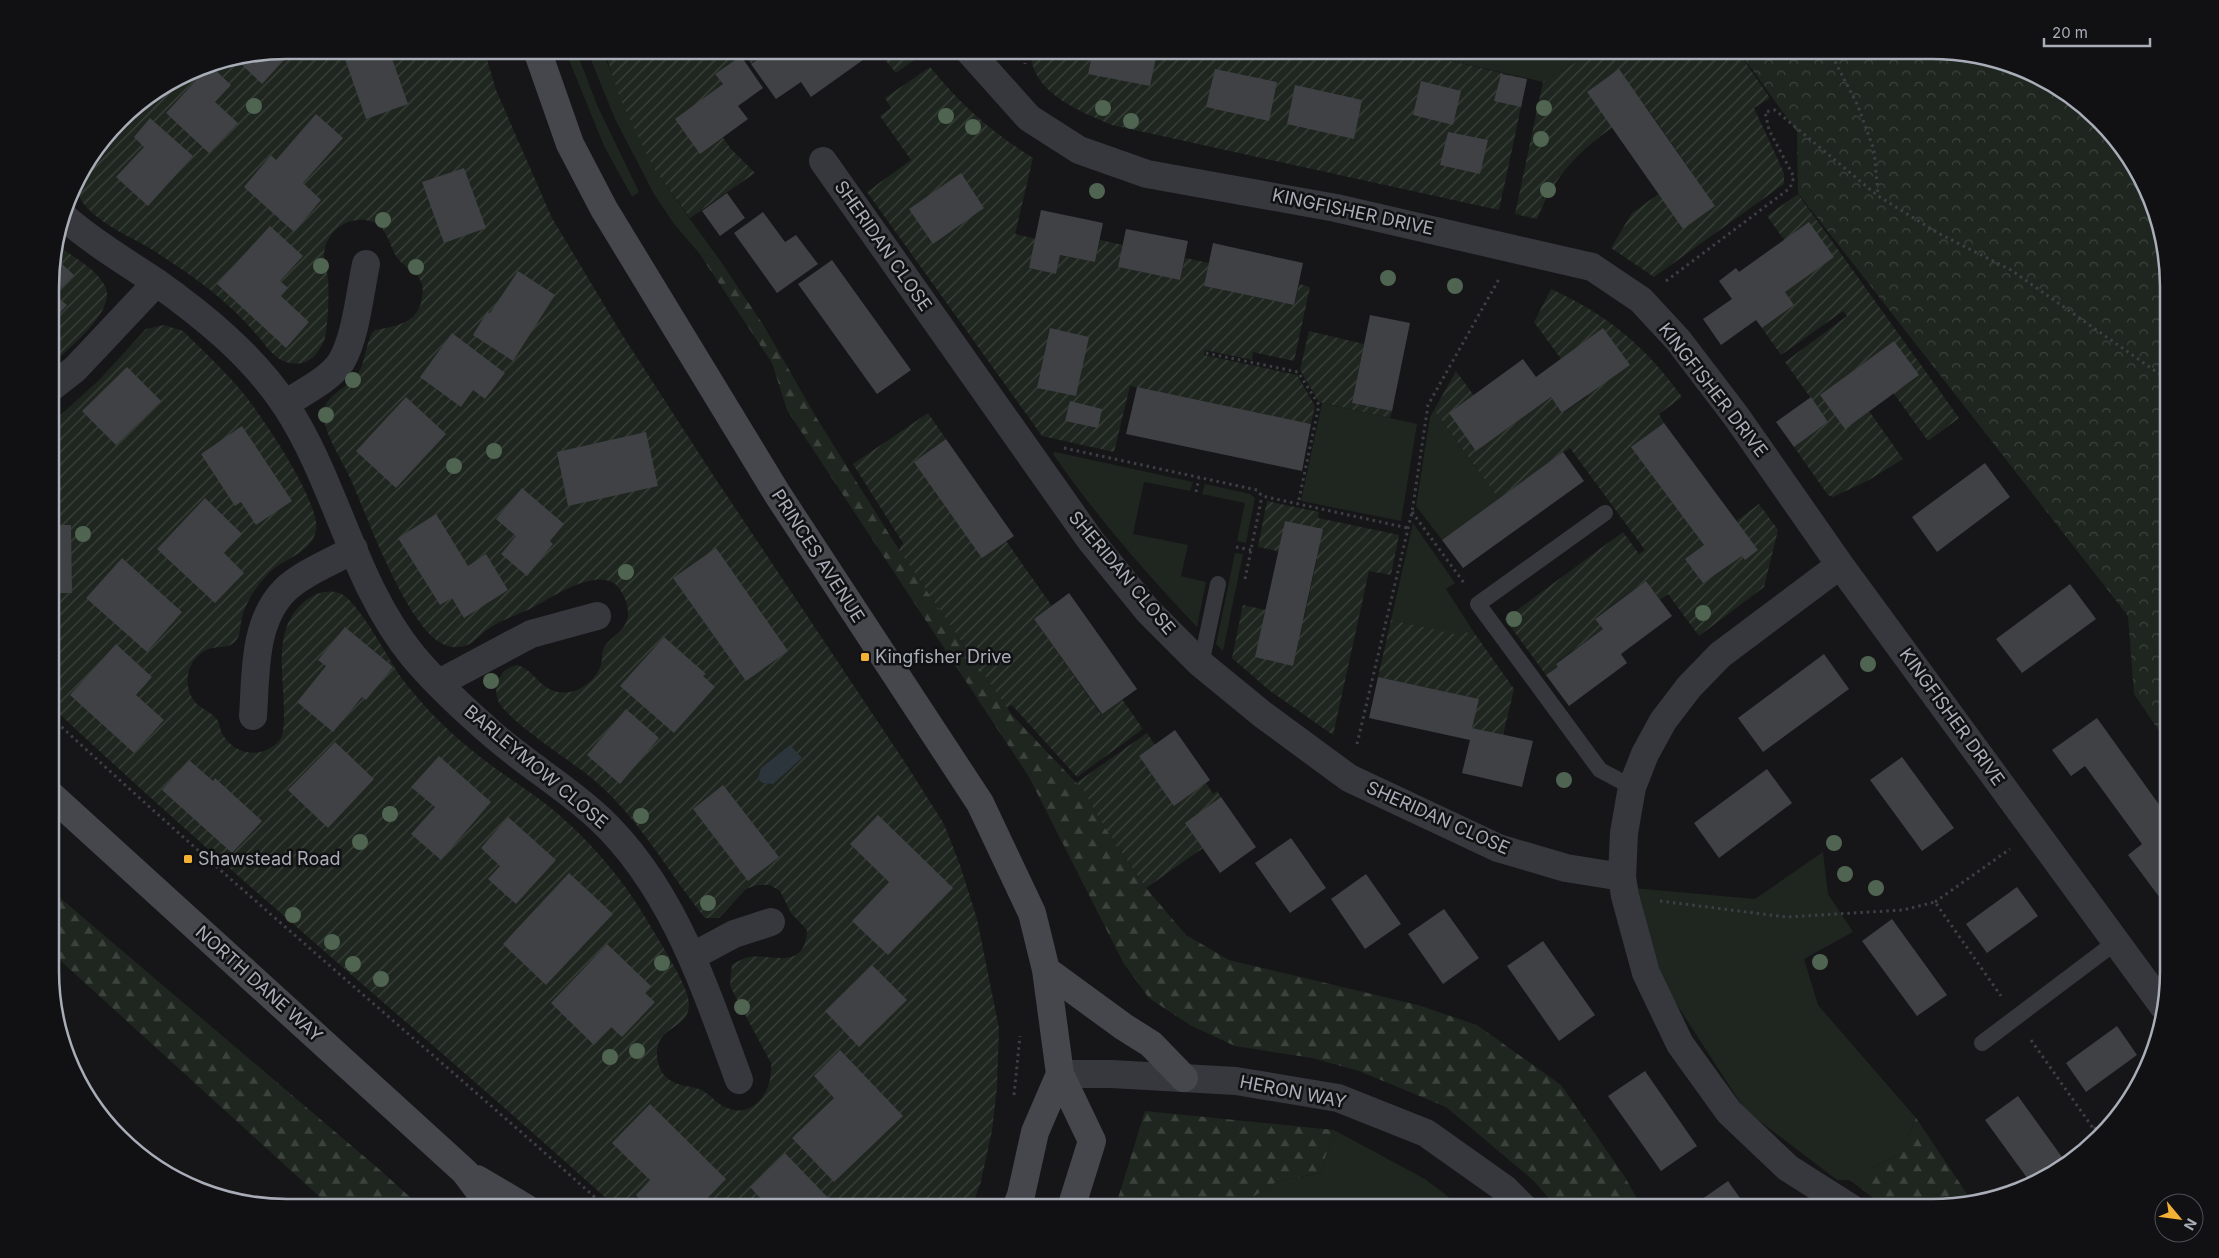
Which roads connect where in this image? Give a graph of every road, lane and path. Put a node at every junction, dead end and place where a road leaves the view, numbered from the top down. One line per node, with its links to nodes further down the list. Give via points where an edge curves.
1 (539, 59): 44 (street, PRINCES AVENUE, via 570,144 604,209 778,495 980,803 1032,913)
2 (983, 59): 9 (street, KINGFISHER DRIVE, via 1029,118 1079,150 1147,174 1336,208)
3 (1025, 59): 5 (path)
4 (1834, 59): 7 (path, via 1858,106 1874,150)
5 (1026, 71)
6 (823, 161): 31 (street, SHERIDAN CLOSE, via 1092,542 1148,611)
7 (1878, 196): 12 (path, via 1775,110 1765,112 1769,130 1794,177 1790,188); 14 (path, via 1938,234 2011,270)
8 (69, 221): 11 (street, BARLEYMOW CLOSE, via 90,240)
9 (1517, 248): 12 (street, KINGFISHER DRIVE, via 1592,267); 21 (path, via 1428,405)
10 (366, 264): 16 (street, via 348,348 340,363)
11 (156, 283): 15 (street, via 75,369); 16 (street, BARLEYMOW CLOSE, via 234,345)
12 (1641, 300): 27 (street, KINGFISHER DRIVE, via 1678,340 1736,416)
13 (1206, 353): 20 (path, via 1298,372 1319,405)
14 (2160, 374)
15 (59, 382)
16 (285, 404): 25 (street, BARLEYMOW CLOSE, via 323,472)
17 (1112, 459): 18 (path)
18 (1200, 478): 19 (path); 20 (path, via 1257,490 1262,496)
19 (1196, 492)
20 (1298, 504): 23 (path)
21 (1412, 512): 23 (path); 28 (path)
22 (1605, 513): 36 (lane, via 1478,604 1600,770)
23 (1408, 528): 35 (path)
24 (1236, 547): 26 (path)
25 (354, 550): 32 (street, BARLEYMOW CLOSE, via 392,626 413,656); 33 (street, via 291,586 274,604 263,627 259,648)
26 (1251, 550)
27 (1840, 566): 36 (street, via 1720,655 1689,687 1663,721); 38 (street, KINGFISHER DRIVE)
28 (1462, 580)
29 (1218, 584): 31 (lane)
30 (597, 616): 32 (street, via 531,634)
31 (1201, 664): 35 (street, SHERIDAN CLOSE)
32 (439, 683): 43 (street, BARLEYMOW CLOSE, via 498,739 574,795 602,821 648,877)
33 (253, 716)
34 (59, 725): 58 (path, via 144,804)
35 (1349, 778): 39 (street, SHERIDAN CLOSE, via 1498,848)
36 (1632, 786): 39 (street, via 1624,833)
37 (59, 802): 55 (street, NORTH DANE WAY)
38 (2035, 831): 40 (path); 42 (street, KINGFISHER DRIVE)
39 (1623, 887): 40 (path, via 1786,917 1903,910); 62 (street, via 1650,982 1680,1044 1729,1112 1788,1168)
40 (1935, 902): 46 (path)
41 (771, 922): 43 (street, via 734,934)
42 (2116, 942): 45 (street, KINGFISHER DRIVE); 46 (lane)
43 (693, 956): 51 (street, BARLEYMOW CLOSE)
44 (1046, 970): 49 (street, PRINCES AVENUE); 50 (street, via 1151,1044)
45 (2158, 1001)
46 (2016, 1018): 48 (lane); 54 (path)
47 (1021, 1033): 52 (path)
48 (1982, 1043)
49 (1060, 1074): 50 (street, HERON WAY); 59 (street, via 1035,1132); 60 (street, PRINCES AVENUE, via 1092,1142)
50 (1184, 1078): 61 (street, HERON WAY, via 1236,1081 1338,1098 1426,1133)
51 (739, 1080)
52 (1013, 1102)
53 (2103, 1123): 54 (path)
54 (2094, 1129)
55 (465, 1172): 56 (street, NORTH DANE WAY); 57 (street, NORTH DANE WAY)
56 (485, 1199)
57 (511, 1199)
58 (597, 1199)
59 (1019, 1199)
60 (1074, 1199)
61 (1515, 1199)
62 (1838, 1199)

